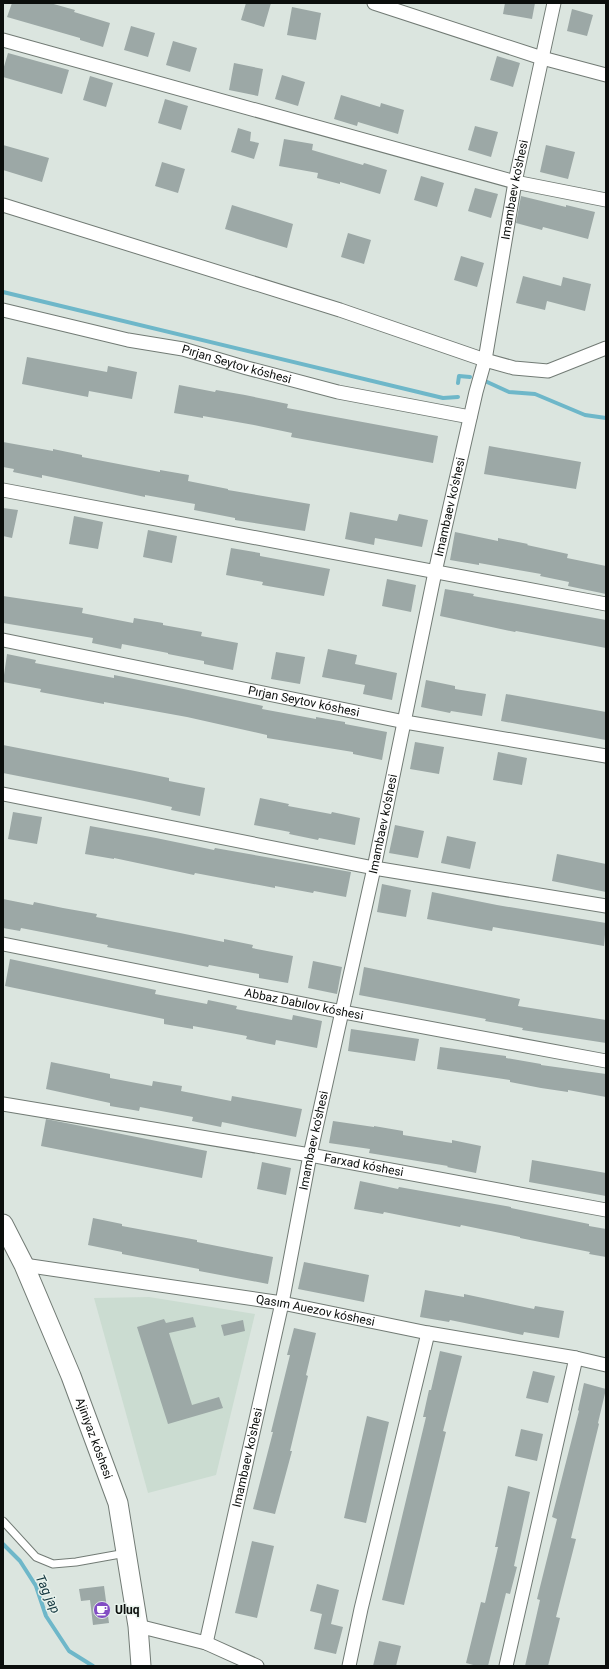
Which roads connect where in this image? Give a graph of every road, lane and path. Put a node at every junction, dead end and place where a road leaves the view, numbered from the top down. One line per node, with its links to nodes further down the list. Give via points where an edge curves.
1 (374, 3): 4 (street)
2 (554, 3): 4 (street, Imambaev ko'shesi)
3 (3, 40): 6 (street)
4 (542, 58): 5 (street); 6 (street, Imambaev ko'shesi)
5 (606, 75)
6 (515, 182): 7 (street); 11 (street, Imambaev ko'shesi)
7 (606, 200)
8 (3, 205): 11 (street, via 340,310)
9 (3, 310): 12 (street, Pırjan Seytov kóshesi, via 128,340 183,349 338,392)
10 (606, 348): 11 (street, via 548,371 514,368)
11 (485, 360): 12 (street, Imambaev ko'shesi)
12 (470, 417): 14 (street, Imambaev ko'shesi)
13 (3, 490): 14 (street)
14 (435, 572): 15 (street); 17 (street, Imambaev ko'shesi)
15 (606, 604)
16 (3, 640): 17 (street, Pırjan Seytov kóshesi)
17 (405, 722): 18 (street, Pırjan Seytov kóshesi); 20 (street, Imambaev ko'shesi)
18 (606, 756)
19 (3, 794): 20 (street)
20 (374, 868): 21 (street); 23 (street, Imambaev ko'shesi)
21 (606, 906)
22 (3, 944): 23 (street, Abbaz Dabılov kóshesi)
23 (343, 1012): 24 (street, Abbaz Dabılov kóshesi); 26 (street, Imambaev ko'shesi)
24 (606, 1061)
25 (3, 1104): 26 (street, Farxad kóshesi)
26 (310, 1156): 27 (street, Farxad kóshesi); 30 (street, Imambaev ko'shesi)
27 (606, 1210)
28 (3, 1224): 29 (street, Ajiniyaz kóshesi)
29 (24, 1265): 30 (street, Qasım Auezov kóshesi); 35 (street, Ajiniyaz kóshesi, via 71,1376 118,1503)
30 (282, 1303): 31 (street, Qasım Auezov kóshesi); 37 (street, Imambaev ko'shesi)
31 (428, 1333): 32 (street, Qasım Auezov kóshesi); 40 (street)
32 (576, 1358): 33 (street, Qasım Auezov kóshesi); 41 (street)
33 (606, 1365)
34 (3, 1521): 35 (lane, via 36,1558 53,1564)
35 (126, 1553): 36 (street, Ajiniyaz kóshesi)
36 (138, 1626): 37 (street); 38 (street, Ajiniyaz kóshesi)
37 (206, 1643): 39 (street)
38 (141, 1666)
39 (257, 1666)
40 (349, 1666)
41 (506, 1666)

